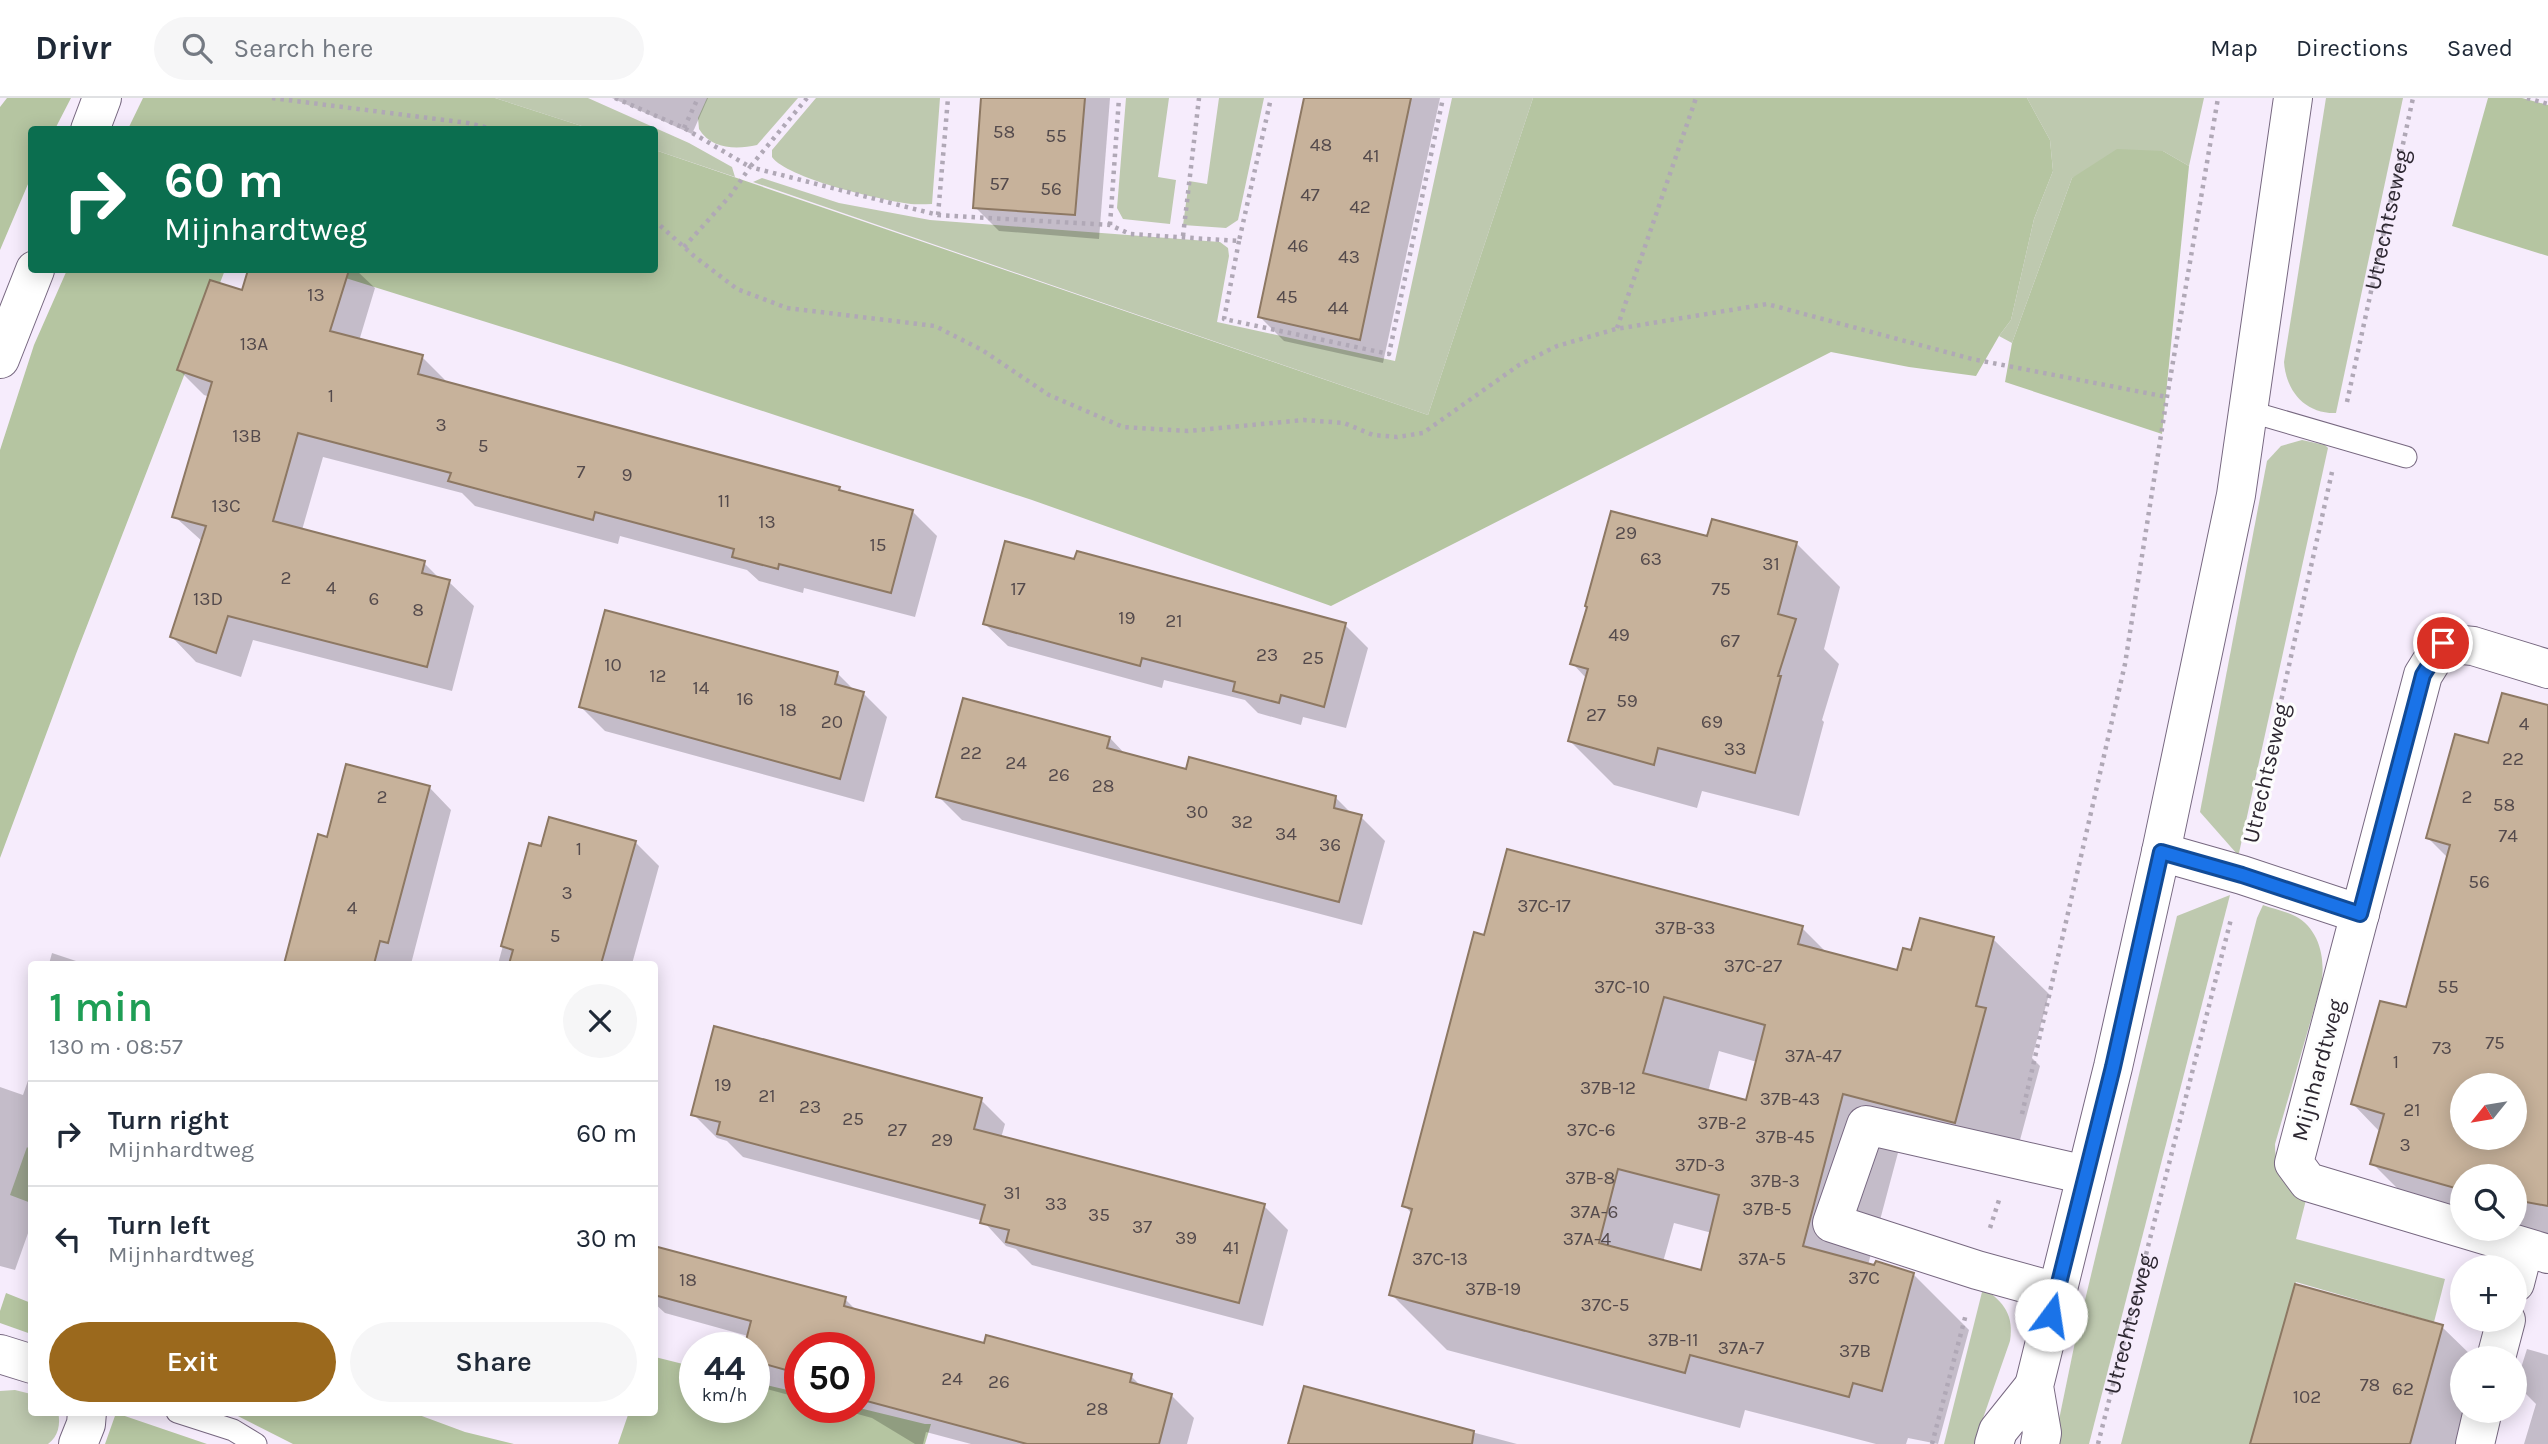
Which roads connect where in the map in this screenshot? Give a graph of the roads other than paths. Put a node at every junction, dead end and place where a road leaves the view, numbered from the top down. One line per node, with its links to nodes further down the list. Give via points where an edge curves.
1 (102, 98): 3 (street)
2 (2293, 98): 6 (street)
3 (92, 126)
4 (34, 273): 5 (street)
5 (0, 359)
6 (2248, 411): 7 (lane); 9 (street, via 2236,495)
7 (2406, 457)
8 (2548, 669): 10 (street, Mijnhardtweg, via 2473,646 2443,643 2423,675)
9 (2161, 852): 10 (street); 11 (street)
10 (2360, 914): 12 (street, Mijnhardtweg, via 2294,1163 2308,1182)
11 (2086, 1175): 13 (street); 13 (street, via 1866,1125 1832,1223)
12 (2529, 1262)
13 (2057, 1292): 16 (street)
14 (0, 1354): 15 (street)
15 (28, 1363)
16 (2034, 1386): 22 (street, via 1998,1431); 23 (street)
17 (87, 1416): 20 (street)
18 (189, 1416): 21 (lane, via 233,1430)
19 (2480, 1423): 24 (street)
20 (78, 1444)
21 (256, 1444)
22 (1994, 1444)
23 (2040, 1444)
24 (2474, 1444)

